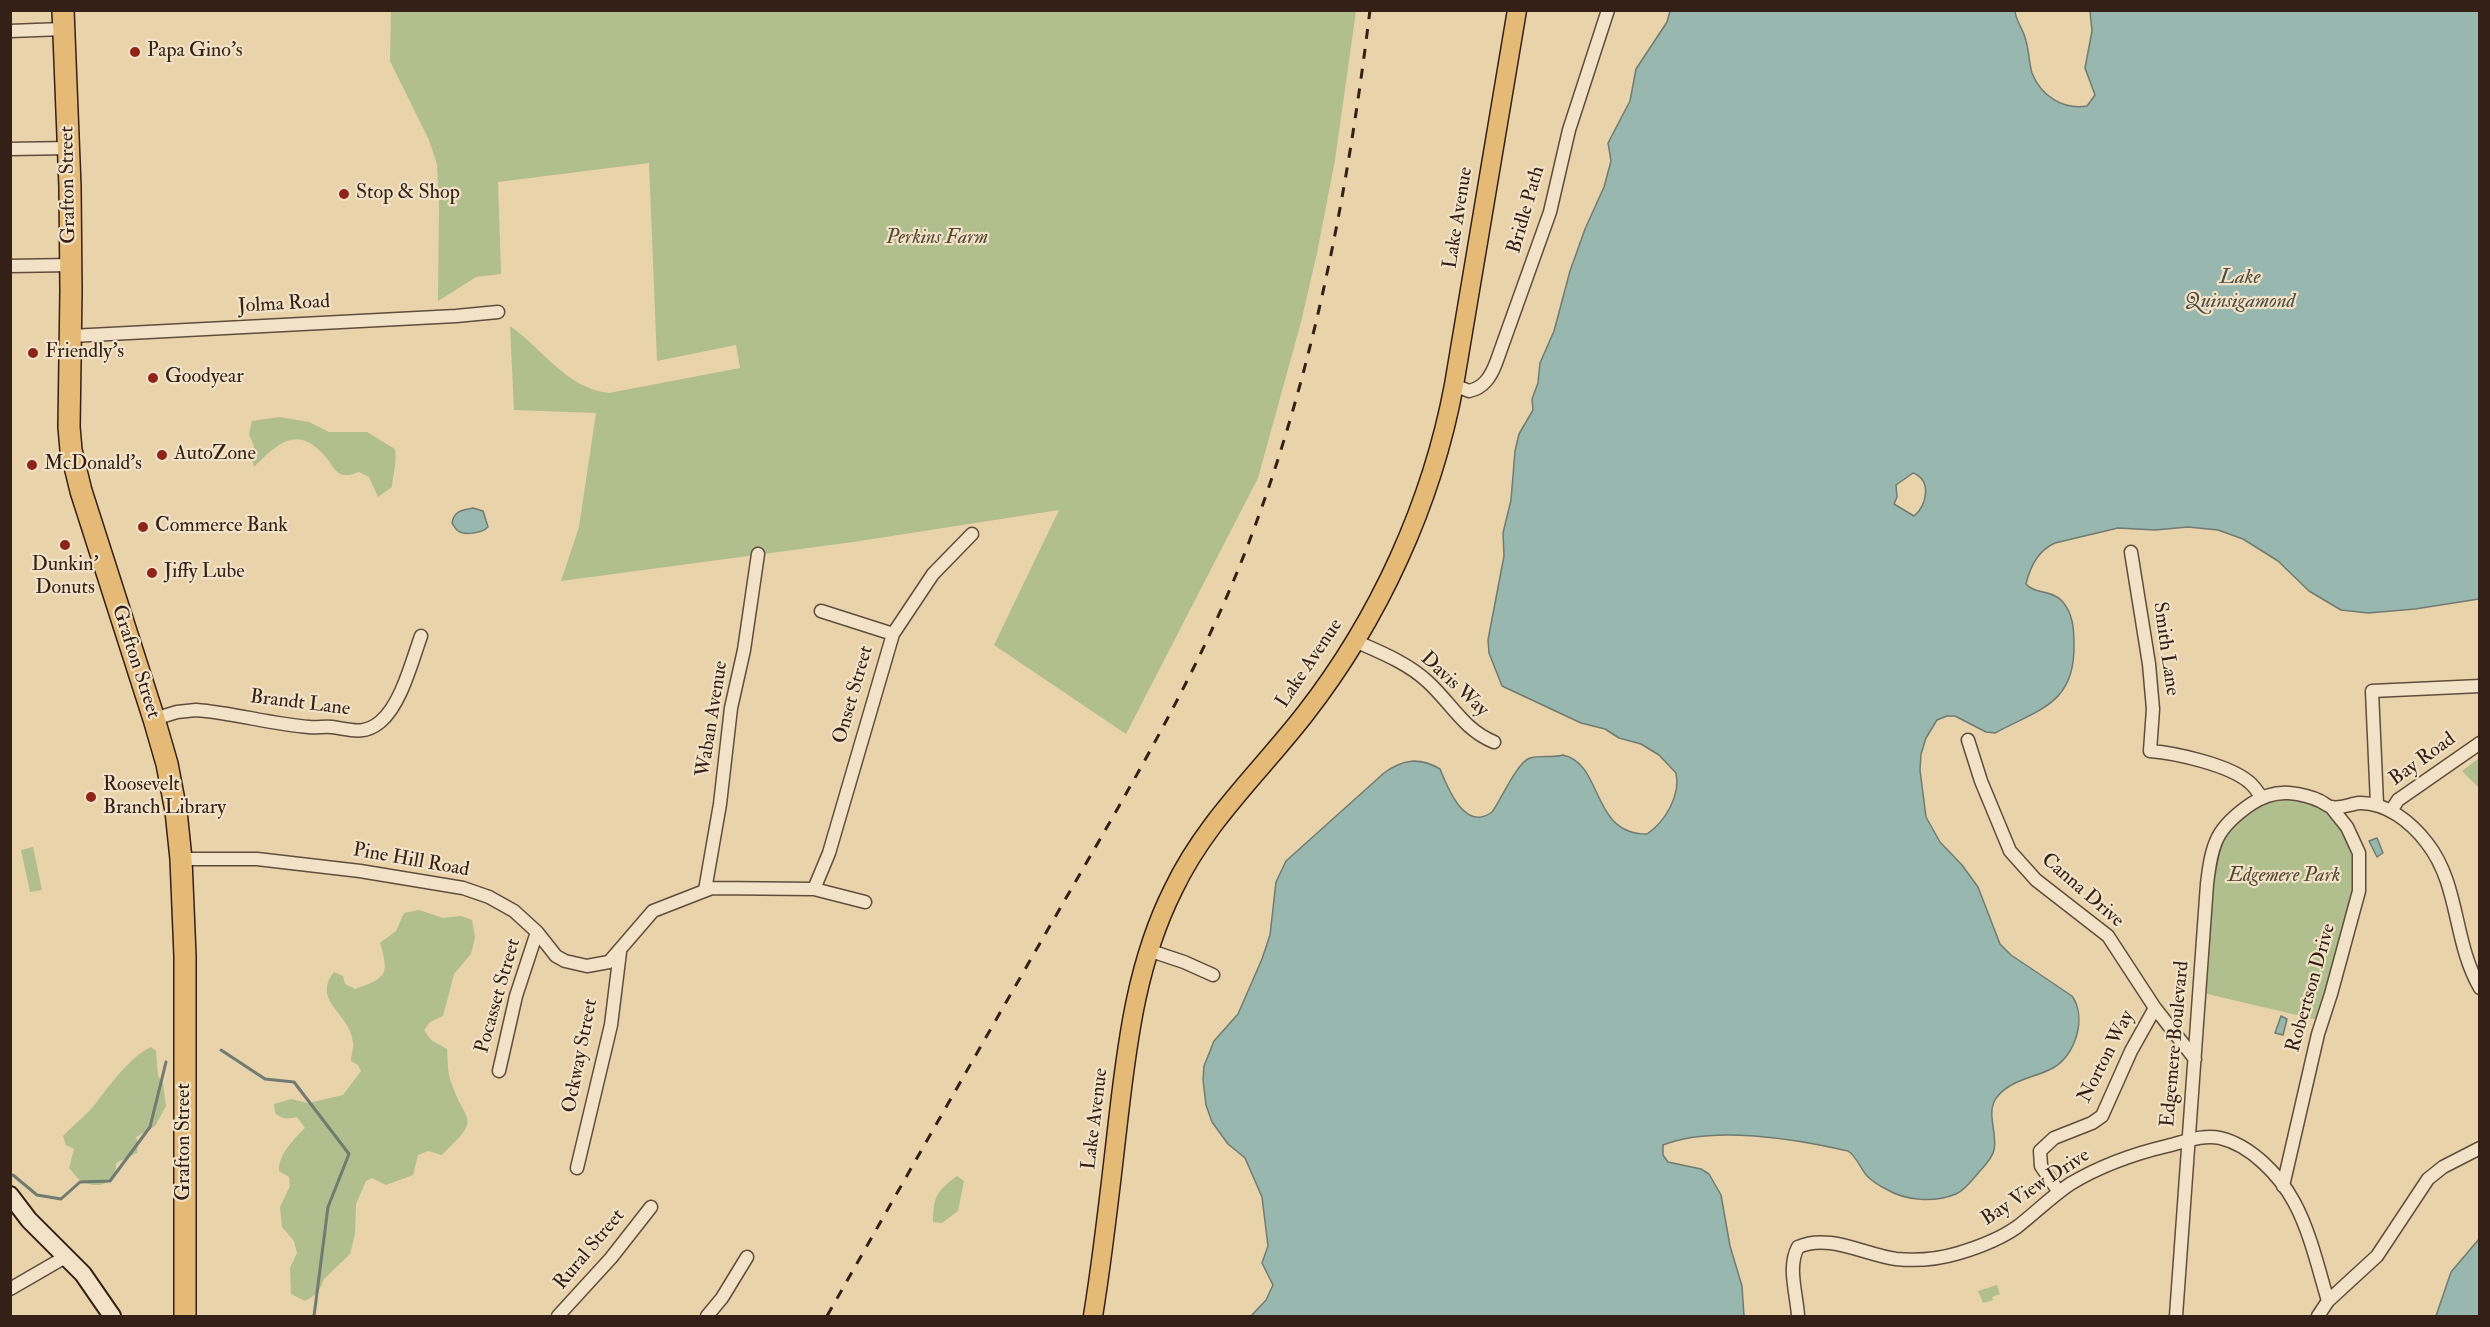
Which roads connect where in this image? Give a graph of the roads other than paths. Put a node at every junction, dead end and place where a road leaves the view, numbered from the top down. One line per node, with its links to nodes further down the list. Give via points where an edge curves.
1 (1517, 10): 11 (main road, Lake Avenue)
2 (1608, 10): 11 (street, Bridle Path, via 1569,130 1550,212 1496,363 1490,377 1478,388 1469,391)
3 (63, 20): 4 (street); 5 (highway, Grafton Street)
4 (10, 31)
5 (69, 148): 6 (street); 8 (highway, Grafton Street)
6 (10, 149)
7 (10, 266): 8 (street)
8 (71, 266): 10 (highway, Grafton Street)
9 (498, 312): 10 (street, Jolma Road)
10 (71, 336): 20 (highway, Grafton Street, via 69,427 73,461)
11 (1454, 385): 18 (main road, Lake Avenue, via 1422,501 1394,568)
12 (972, 534): 16 (street, Onset Street, via 933,574)
13 (2132, 552): 24 (street, Smith Lane, via 2154,709 2150,751 2232,773 2249,782)
14 (758, 554): 30 (street, Waban Avenue)
15 (820, 611): 16 (street)
16 (892, 634): 29 (street, Onset Street, via 829,853)
17 (421, 636): 20 (street, Brandt Lane, via 392,708 380,722 364,730 310,728 196,710)
18 (1355, 641): 22 (street, Davis Way, via 1420,675 1470,728); 33 (main road, Lake Avenue, via 1304,715 1206,833 1175,886)
19 (2480, 686): 25 (street, via 2372,691)
20 (154, 719): 28 (highway, Grafton Street, via 173,793)
21 (1968, 740): 37 (street, Canna Drive, via 2010,851 2036,880 2108,936)
22 (1494, 742)
23 (2480, 743): 27 (street, Bay Road, via 2398,801)
24 (2261, 797): 26 (street, via 2294,794 2312,797); 38 (street, Edgemere Boulevard, via 2232,817 2213,850 2207,884)
25 (2377, 804): 26 (street); 27 (street)
26 (2331, 807): 43 (street, Robertson Drive, via 2347,827 2359,853 2359,891 2318,1034)
27 (2391, 811): 36 (street, via 2427,842 2441,866 2466,960)
28 (181, 859): 32 (street, Pine Hill Road, via 257,859 463,888 502,903); 53 (highway, Grafton Street)
29 (814, 889): 30 (street, Pine Hill Road, via 729,886); 31 (street, Pine Hill Road)
30 (705, 890): 34 (street, Pine Hill Road, via 653,911)
31 (865, 902)
32 (537, 932): 34 (street, Pine Hill Road, via 556,956 576,964 602,965); 39 (street, Pocasset Street, via 516,996)
33 (1148, 950): 35 (street); 51 (main road, Lake Avenue, via 1128,1040)
34 (620, 951): 42 (street, Ockway Street, via 611,1026)
35 (1213, 975)
36 (2480, 988)
37 (2155, 1008): 38 (street, Canna Drive); 44 (street, Norton Way, via 2102,1116 2054,1138 2040,1151 2041,1166)
38 (2195, 1059): 40 (street, Edgemere Boulevard)
39 (499, 1071)
40 (2188, 1141): 43 (street, Bay View Drive, via 2203,1136 2241,1146); 44 (street, Bay View Drive, via 2109,1164); 57 (street, Edgemere Boulevard)
41 (2480, 1148): 50 (street, via 2435,1172 2377,1256)
42 (577, 1168)
43 (2283, 1186): 50 (street, Bay View Drive, via 2295,1204)
44 (2059, 1192): 56 (street, Bay View Drive, via 2008,1232 1978,1247 1946,1256 1902,1259 1843,1245 1798,1247 1793,1272)
45 (10, 1195): 47 (street, via 29,1220)
46 (651, 1207): 54 (street, Rural Street)
47 (67, 1256): 49 (street); 52 (street)
48 (747, 1257): 55 (street)
49 (10, 1289)
50 (2328, 1301): 58 (street)
51 (1096, 1316)
52 (112, 1317)
53 (185, 1317)
54 (558, 1317)
55 (707, 1317)
56 (1798, 1317)
57 (2176, 1317)
58 (2318, 1317)

